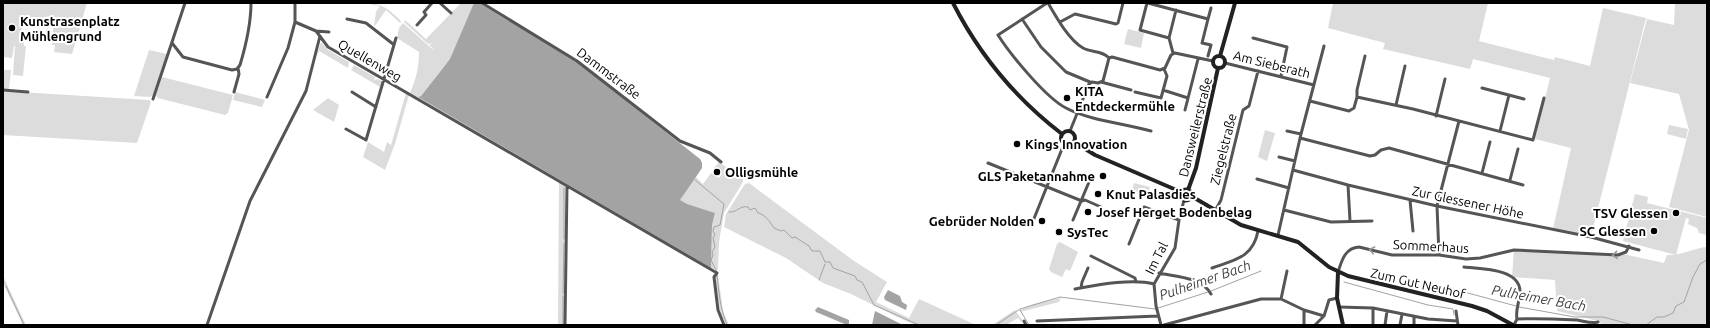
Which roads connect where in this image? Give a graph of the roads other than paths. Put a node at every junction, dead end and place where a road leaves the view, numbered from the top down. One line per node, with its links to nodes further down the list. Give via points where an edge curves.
1 (185, 3): 28 (street)
2 (251, 3): 38 (street, via 251,19)
3 (295, 3): 18 (street)
4 (432, 3): 20 (street)
5 (440, 3): 14 (street)
6 (482, 3): 82 (street, Dammstraße, via 577,61 680,141 710,153)
7 (953, 3): 74 (main road, via 965,27 989,62 1020,98)
8 (1047, 3): 15 (street); 19 (street)
9 (1123, 3): 19 (street, via 1116,24 1075,14)
10 (1147, 3): 13 (street); 25 (street, via 1140,30)
11 (1235, 3): 32 (main road)
12 (1211, 8): 17 (street)
13 (1176, 10): 17 (street); 25 (street)
14 (451, 13)
15 (1022, 18): 46 (street, via 1041,47 1066,72); 66 (street, via 998,35 1021,65 1053,99)
16 (347, 19): 27 (street, via 366,23)
17 (1208, 19): 31 (street, via 1202,43 1210,45)
18 (295, 22): 21 (street, Quellenweg); 56 (street, via 288,48)
19 (1060, 22): 34 (street, via 1082,47 1106,54)
20 (417, 25)
21 (316, 31): 22 (street, Quellenweg); 23 (street, Quellenweg)
22 (329, 32)
23 (320, 36): 44 (street, Quellenweg, via 328,47); 147 (street, via 306,91 250,201)
24 (396, 38): 27 (street)
25 (1169, 38): 30 (street)
26 (1253, 38): 43 (street, via 1287,47)
27 (393, 44): 44 (street)
28 (171, 45): 38 (street, via 185,58 232,70); 60 (street)
29 (1324, 46): 48 (street)
30 (1173, 54): 35 (street); 41 (street)
31 (1208, 56)
32 (1220, 56): 36 (main road, Dansweilerstraße, via 1215,57); 37 (main road, Dansweilerstraße)
33 (1365, 56): 57 (street, via 1356,90)
34 (1109, 58): 41 (street); 47 (street)
35 (1198, 59): 36 (street); 58 (street)
36 (1213, 62): 40 (main road, Dansweilerstraße)
37 (1225, 63): 40 (main road, Dansweilerstraße); 42 (street, Am Sieberath)
38 (239, 66): 53 (street)
39 (1406, 66): 63 (street)
40 (1218, 68): 95 (main road, Dansweilerstraße, via 1196,168)
41 (1164, 69): 51 (street, via 1167,76)
42 (1258, 71): 43 (street, Am Sieberath); 104 (street, Ziegelstraße, via 1249,106 1243,110 1221,200)
43 (1281, 76): 48 (street, Am Sieberath)
44 (384, 79): 64 (street); 92 (street, Quellenweg)
45 (1445, 79): 67 (street)
46 (1090, 82): 47 (street); 66 (street)
47 (1101, 82): 51 (street, via 1161,98)
48 (1314, 85): 62 (street)
49 (1482, 88): 55 (street)
50 (3, 90): 52 (street)
51 (1163, 90): 58 (street)
52 (28, 92)
53 (234, 92)
54 (352, 92): 64 (street)
55 (1510, 95): 61 (street); 73 (street)
56 (267, 97)
57 (1357, 97): 62 (street, via 1354,108 1349,112); 63 (street)
58 (1188, 98): 65 (street)
59 (1544, 98): 73 (street, via 1534,140)
60 (153, 99)
61 (1524, 99)
62 (1310, 101): 75 (street)
63 (1396, 105): 67 (street)
64 (376, 107): 69 (street, via 366,140)
65 (1185, 110)
66 (1076, 113): 70 (street); 71 (street)
67 (1436, 116): 68 (street)
68 (1459, 121): 73 (street); 84 (street)
69 (346, 129)
70 (1070, 131): 74 (main road); 76 (main road, via 1074,134)
71 (1151, 131)
72 (1287, 131): 75 (street)
73 (1500, 131)
74 (1062, 134): 78 (main road)
75 (1300, 136): 81 (street); 84 (street, via 1370,156 1389,148)
76 (1074, 142): 78 (main road, via 1070,145); 96 (main road, via 1095,155)
77 (1490, 142): 86 (street)
78 (1064, 144): 93 (street)
79 (1518, 149): 88 (street)
80 (1280, 157): 81 (street)
81 (1295, 161): 85 (street)
82 (721, 162)
83 (988, 163): 93 (street)
84 (1448, 164): 86 (street); 101 (street)
85 (1293, 170): 90 (street, Zur Glessener Höhe); 94 (street)
86 (1482, 173): 88 (street)
87 (1257, 179): 94 (street)
88 (1510, 180): 91 (street)
89 (1090, 182): 100 (street)
90 (1348, 185): 99 (street, Zur Glessener Höhe); 107 (street)
91 (1523, 185)
92 (567, 186): 148 (street); 149 (street, Quellenweg, via 713,270 716,273 714,277 718,310)
93 (1047, 188): 100 (street); 109 (street)
94 (1289, 188): 103 (street)
95 (1188, 190): 96 (main road); 97 (main road)
96 (1181, 192): 98 (main road)
97 (1191, 196): 98 (main road); 104 (main road, Zum Gut Neuhof)
98 (1184, 200): 106 (street, Im Tal)
99 (1410, 200): 101 (street, Zur Glessener Höhe); 111 (street)
100 (1082, 201): 102 (street, via 1086,200); 105 (street)
101 (1437, 206): 114 (street, Zur Glessener Höhe); 116 (street)
102 (1101, 207)
103 (1284, 210): 107 (street, via 1331,222); 112 (street)
104 (1215, 211): 110 (main road, Zum Gut Neuhof)
105 (1074, 220)
106 (1179, 220): 113 (street, via 1144,207); 123 (street, Im Tal, via 1175,248)
107 (1350, 221): 108 (street)
108 (1372, 221)
109 (1031, 226)
110 (1258, 231): 112 (main road, Zum Gut Neuhof); 120 (street, via 1247,253)
111 (1413, 231)
112 (1278, 235): 122 (main road, Zum Gut Neuhof, via 1298,242)
113 (1129, 244)
114 (1629, 246): 115 (street, Zur Glessener Höhe); 116 (street, Sommerhaus, one-way to 116, via 1623,254 1612,256 1527,250 1466,259)
115 (1639, 250)
116 (1439, 255): 122 (street, Sommerhaus, one-way to 122, via 1392,255 1353,247 1345,254)
117 (1091, 256): 124 (street, via 1135,278)
118 (1464, 267): 141 (street, via 1504,273 1512,277 1519,284 1520,291)
119 (1088, 268): 126 (street)
120 (1212, 268)
121 (1288, 271): 130 (street)
122 (1338, 272): 129 (main road); 160 (main road, Zum Gut Neuhof, via 1368,282 1472,306)
123 (1159, 273): 125 (street, Im Tal); 128 (street, via 1196,280)
124 (1136, 282): 125 (street); 126 (street)
125 (1154, 284): 137 (street, Im Tal)
126 (1082, 288): 127 (street)
127 (1075, 289)
128 (1211, 294)
129 (1337, 298): 131 (main road); 138 (street, via 1329,300)
130 (1281, 300): 133 (street); 151 (street, via 1262,299)
131 (1339, 307): 132 (street); 154 (main road)
132 (1373, 308): 134 (street); 155 (street)
133 (1304, 310): 138 (street); 152 (street)
134 (1388, 311): 136 (street); 156 (street)
135 (1456, 311): 146 (street)
136 (1402, 314): 139 (street); 157 (street)
137 (1158, 316): 142 (street); 151 (street, Im Tal)
138 (1324, 316): 153 (street)
139 (1414, 316): 140 (street); 158 (street)
140 (1428, 319): 145 (street); 159 (street)
141 (1517, 319): 144 (street); 160 (street)
142 (1042, 320): 143 (street); 150 (street)
143 (1037, 321)
144 (1598, 322)
145 (1444, 323): 146 (street)
146 (1457, 323)
147 (207, 325)
148 (565, 325)
149 (724, 325)
150 (1045, 325)
151 (1162, 325)
152 (1304, 325)
153 (1315, 325)
154 (1343, 325)
155 (1373, 325)
156 (1385, 325)
157 (1400, 325)
158 (1414, 325)
159 (1429, 325)
160 (1514, 325)

